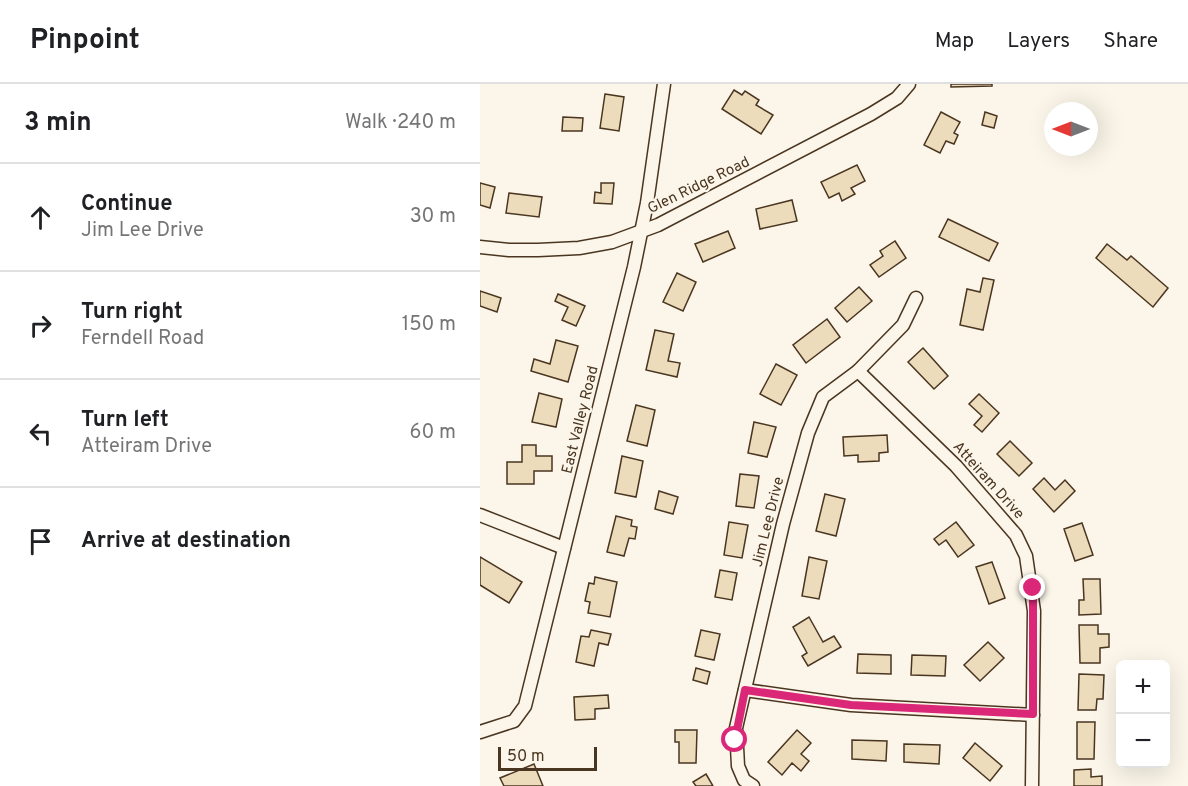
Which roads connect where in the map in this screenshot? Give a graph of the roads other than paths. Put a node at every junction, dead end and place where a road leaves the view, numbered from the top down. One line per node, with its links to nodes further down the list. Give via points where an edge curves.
1 (663, 84): 3 (street, East Valley Road)
2 (909, 84): 3 (street, Glen Ridge Road, via 897,98 870,114)
3 (641, 231): 4 (street, Glen Ridge Road, via 579,248); 8 (street, East Valley Road)
4 (480, 247)
5 (916, 298): 6 (street, Jim Lee Drive, via 903,325)
6 (858, 371): 9 (street, Jim Lee Drive, via 823,398 811,424 783,524); 10 (street, Atteiram Drive, via 956,466 1016,535 1026,556 1033,588)
7 (480, 515): 8 (street)
8 (564, 548): 11 (street, East Valley Road, via 525,706 514,721)
9 (745, 690): 10 (street, via 851,705); 12 (street, Jim Lee Drive, via 735,728 736,753 744,780)
10 (1033, 714): 13 (street, Atteiram Drive)
11 (480, 732)
12 (753, 786)
13 (1032, 786)

